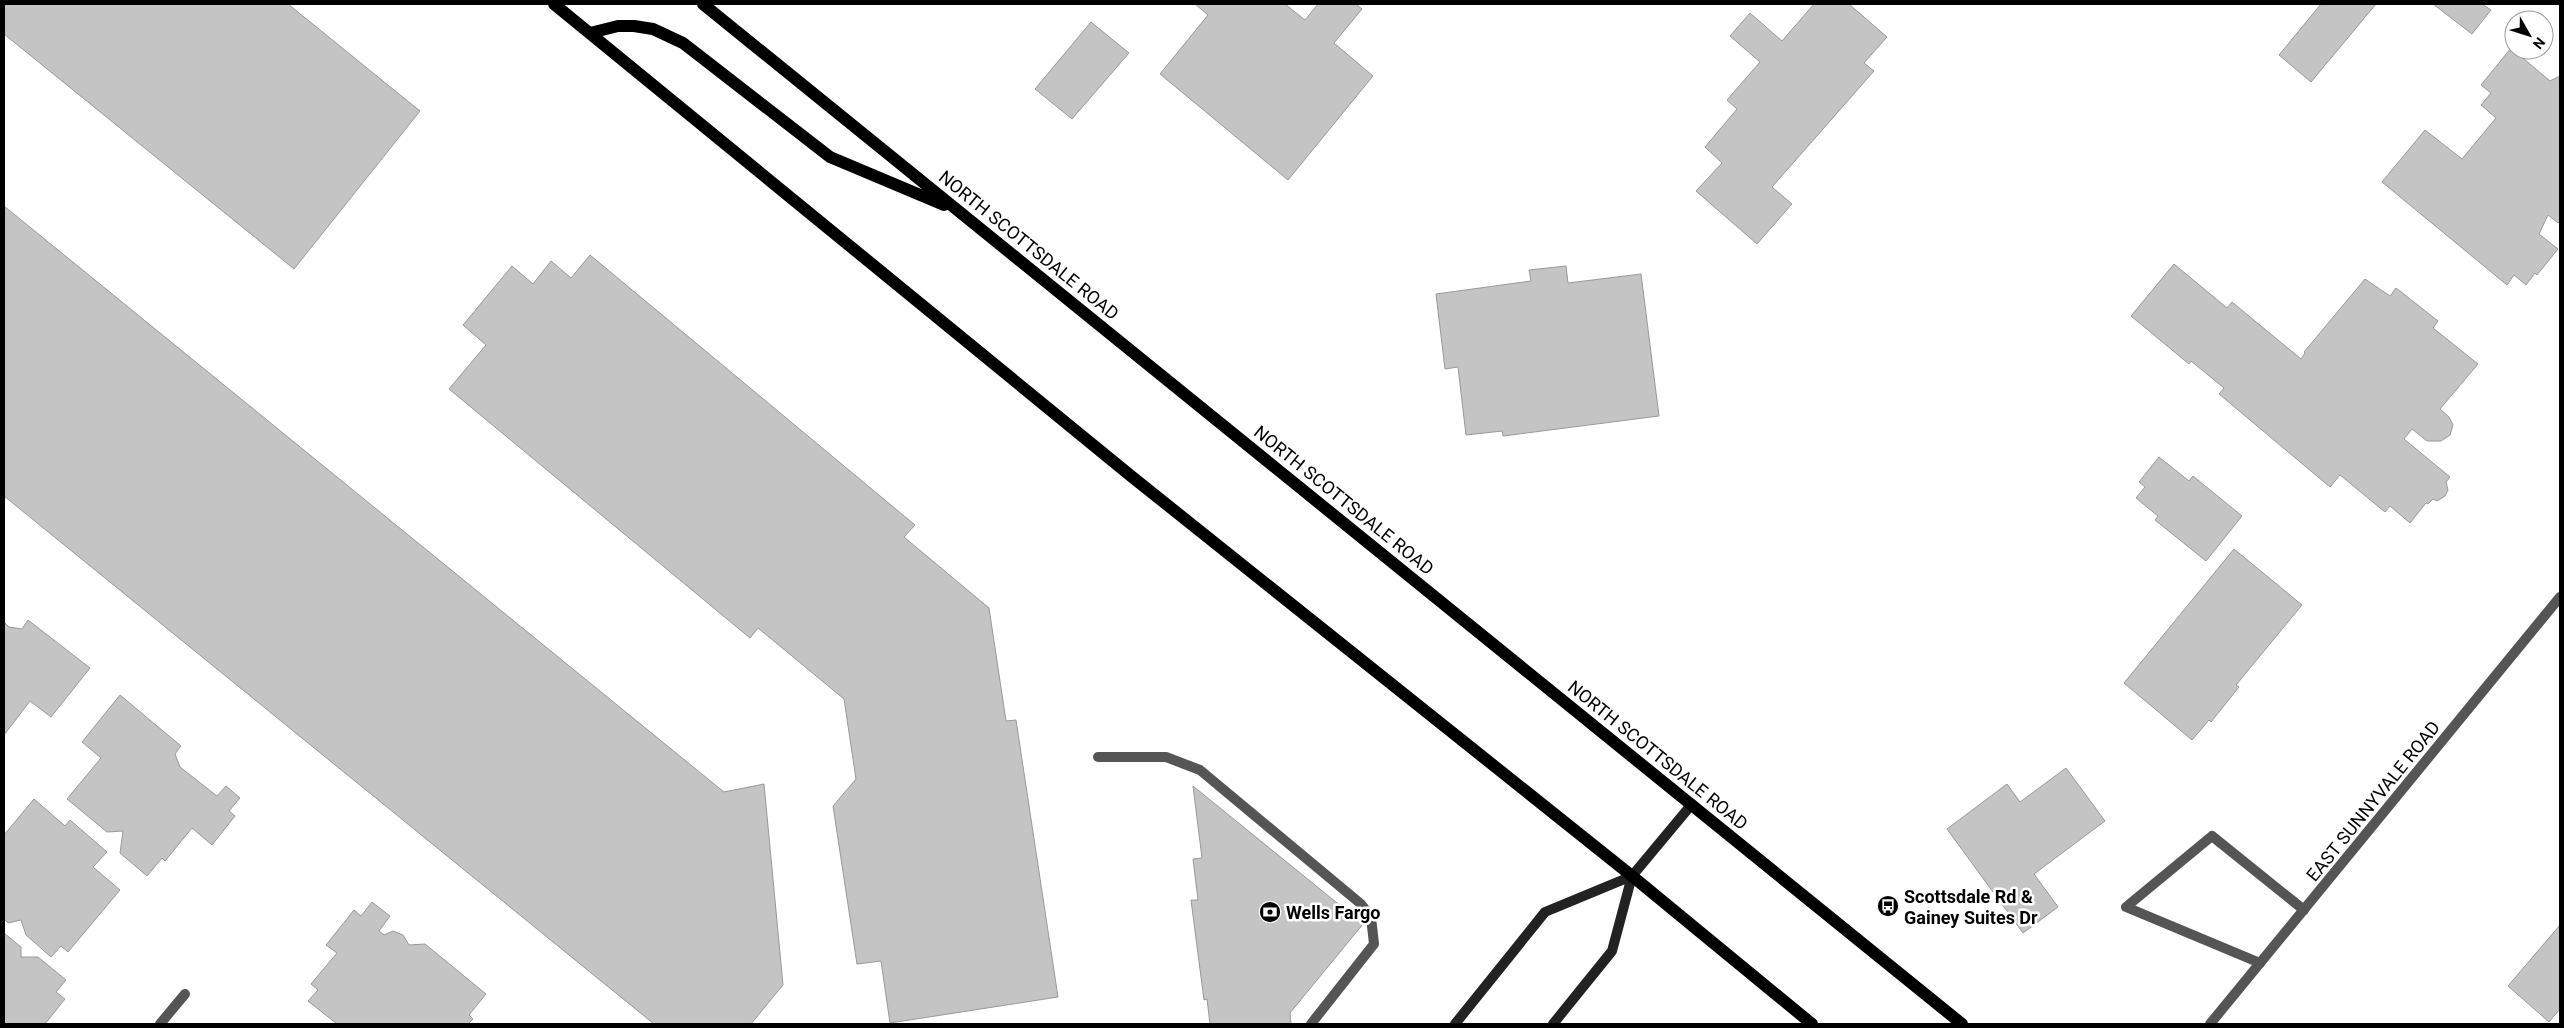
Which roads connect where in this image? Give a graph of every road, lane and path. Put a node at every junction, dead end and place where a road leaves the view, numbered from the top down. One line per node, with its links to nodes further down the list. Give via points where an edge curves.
1 (554, 4): 3 (main road)
2 (703, 4): 4 (main road, NORTH SCOTTSDALE ROAD)
3 (590, 33): 4 (main road, via 618,26 634,26 653,29 683,43 830,157); 8 (main road, via 1182,517)
4 (958, 211): 7 (main road, NORTH SCOTTSDALE ROAD)
5 (2560, 597): 9 (street, EAST SUNNYVALE ROAD)
6 (1098, 757): 13 (street, via 1166,757 1200,770 1361,904 1371,917 1374,944)
7 (1692, 804): 8 (street); 17 (main road, NORTH SCOTTSDALE ROAD)
8 (1632, 876): 14 (street, via 1545,912); 15 (street, via 1612,951); 16 (main road)
9 (2304, 910): 10 (street, EAST SUNNYVALE ROAD); 10 (street, via 2212,836 2126,907)
10 (2260, 963): 18 (street, EAST SUNNYVALE ROAD)
11 (185, 994): 12 (street)
12 (160, 1024)
13 (1310, 1024)
14 (1455, 1024)
15 (1553, 1024)
16 (1812, 1024)
17 (1962, 1024)
18 (2210, 1024)

